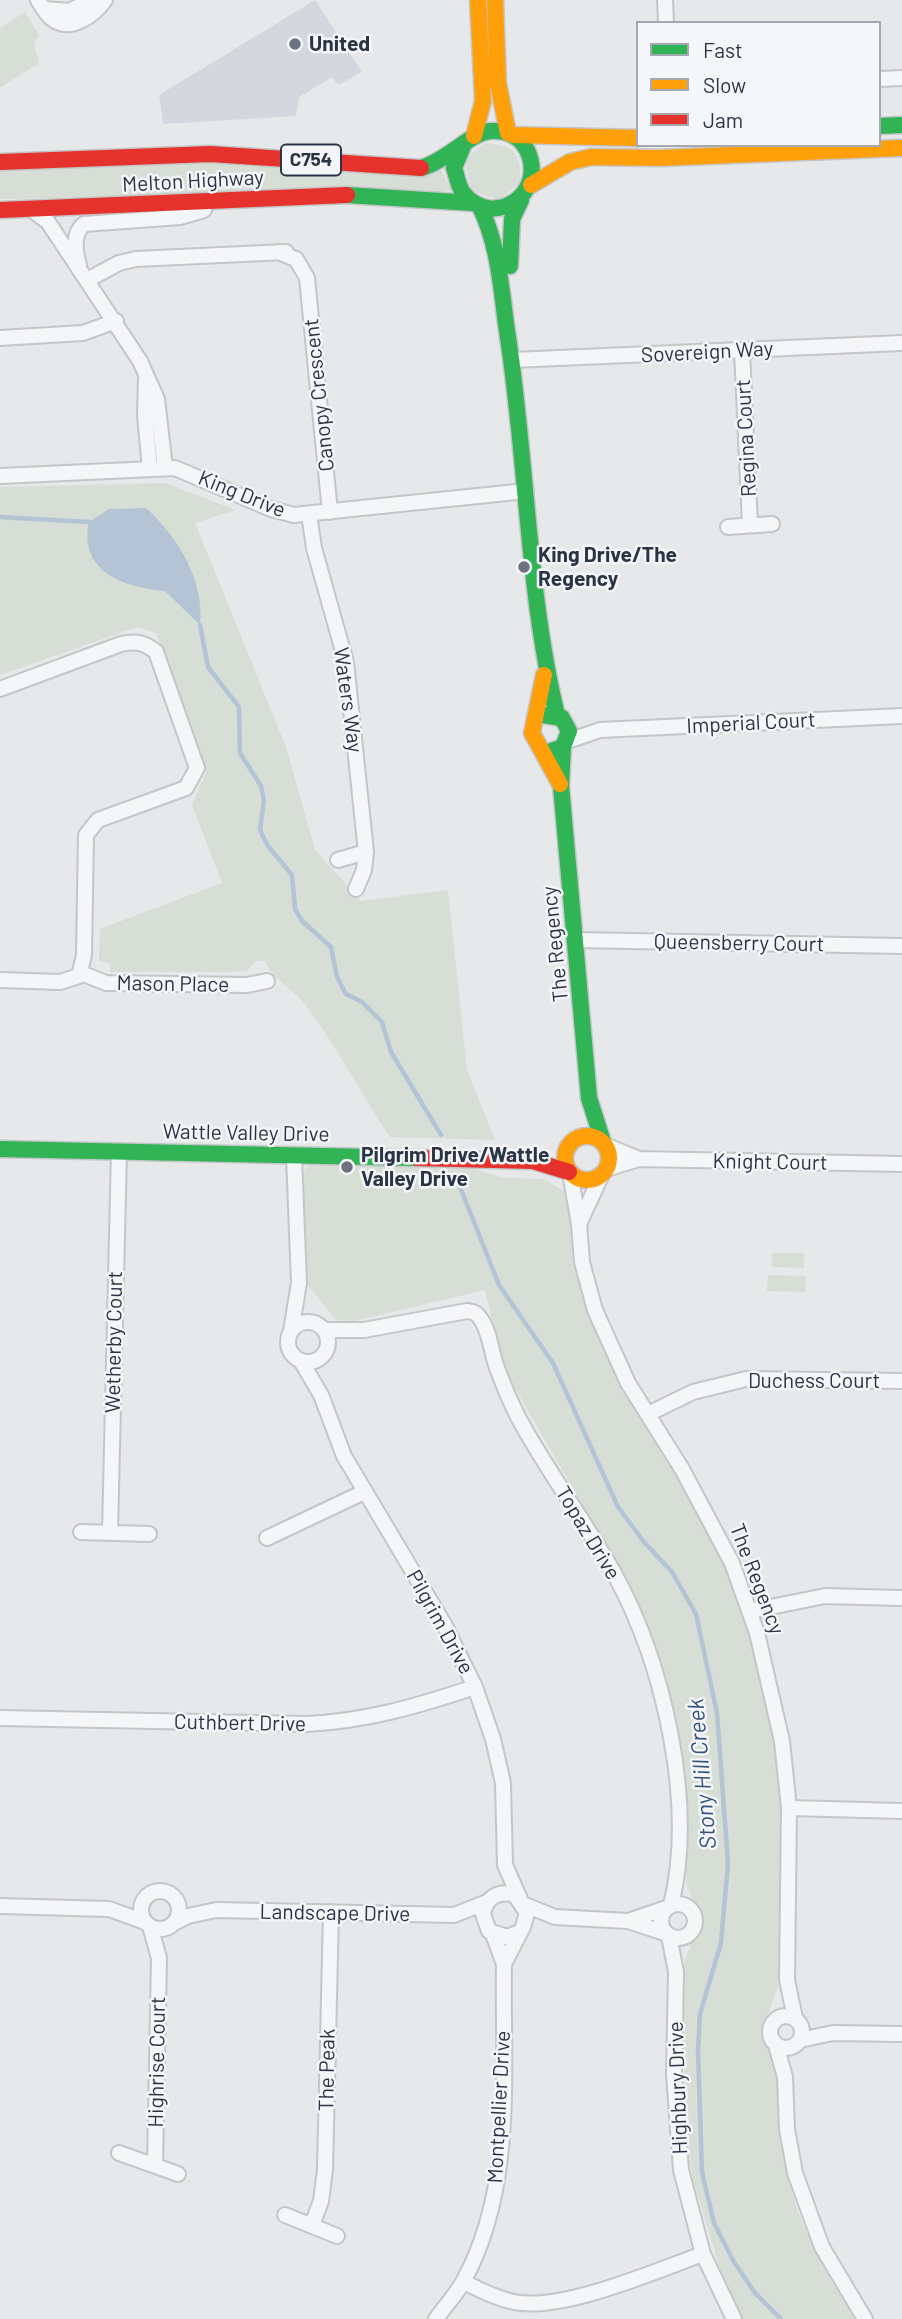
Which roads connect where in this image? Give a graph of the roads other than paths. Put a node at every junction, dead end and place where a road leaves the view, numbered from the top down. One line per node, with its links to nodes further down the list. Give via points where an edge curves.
1 (92, 0): 6 (street, via 69,11)
2 (105, 0): 6 (street, via 92,15 75,22 56,21)
3 (478, 0): 14 (main road, via 483,101)
4 (495, 0): 12 (main road, via 498,83)
5 (665, 0): 7 (street)
6 (41, 5)
7 (666, 21)
8 (902, 78): 9 (street)
9 (881, 79)
10 (902, 125): 11 (main road)
11 (881, 126)
12 (510, 134): 13 (main road, Melton Highway / C754); 14 (main road, Melton Highway / C754, via 496,130); 17 (main road, via 529,151)
13 (636, 138)
14 (469, 140): 16 (main road, Melton Highway / C754, via 441,161 418,169 210,154); 20 (main road, via 454,169 456,182)
15 (902, 148): 17 (main road, via 591,157 570,162)
16 (0, 162)
17 (531, 185): 19 (main road)
18 (243, 200): 20 (main road, Melton Highway / C754, via 382,195); 21 (main road, Melton Highway / C754); 22 (street, via 180,217 84,224 75,242)
19 (520, 200): 20 (main road, Melton Highway / C754, via 502,209); 24 (main road, via 511,229)
20 (477, 205): 24 (main road, via 497,245)
21 (12, 209): 22 (street, via 48,222)
22 (79, 265): 23 (street)
23 (89, 279): 25 (street); 33 (street, Canopy Crescent, via 119,263 145,258 296,251 304,256 309,269)
24 (506, 288): 29 (main road)
25 (116, 321): 26 (street, via 83,333); 30 (street, via 135,349 157,399)
26 (0, 338)
27 (902, 343): 28 (street, Sovereign Way)
28 (742, 350): 29 (street, Sovereign Way); 36 (street, Regina Court)
29 (513, 360): 32 (main road)
30 (157, 468): 31 (street, King Drive); 34 (street, King Drive, via 185,471 283,513)
31 (0, 476)
32 (526, 491): 33 (street, King Drive); 38 (main road)
33 (330, 512): 34 (street, King Drive)
34 (309, 514): 47 (street, Waters Way, via 346,662)
35 (772, 524): 36 (street, Regina Court)
36 (750, 525): 37 (street, Regina Court)
37 (728, 527)
38 (545, 666): 41 (main road); 42 (main road)
39 (0, 689): 52 (street, via 121,644 140,642 156,652 195,758 195,776 186,788 98,820 86,835)
40 (902, 716): 43 (street, Imperial Court)
41 (561, 718): 42 (main road, via 545,715); 43 (street, Imperial Court); 44 (main road, via 569,730)
42 (535, 723): 45 (main road, via 532,733)
43 (600, 730): 44 (street, Imperial Court)
44 (565, 744): 45 (main road, via 551,751); 46 (main road, The Regency)
45 (539, 748): 46 (main road, The Regency)
46 (561, 786): 50 (main road, The Regency)
47 (366, 852): 48 (street); 49 (street, Waters Way)
48 (338, 860)
49 (356, 889)
50 (576, 940): 51 (street, Queensberry Court); 55 (main road, The Regency)
51 (902, 946)
52 (80, 973): 53 (street, via 60,982); 54 (street, Mason Place, via 106,983 247,985)
53 (0, 980)
54 (267, 981)
55 (589, 1098): 56 (main road, The Regency); 57 (main road, The Regency)
56 (570, 1142): 57 (main road, via 585,1135); 62 (main road, Wattle Valley Drive); 65 (main road, via 564,1158)
57 (604, 1144): 61 (street, Knight Court); 64 (main road, via 609,1157)
58 (0, 1149): 59 (main road, Wattle Valley Drive)
59 (119, 1152): 60 (main road, Wattle Valley Drive); 78 (street, Wetherby Court)
60 (294, 1156): 62 (main road, Wattle Valley Drive); 67 (street)
61 (639, 1159): 63 (street, Knight Court); 64 (street, Knight Court)
62 (533, 1161): 65 (main road, Wattle Valley Drive)
63 (902, 1164)
64 (604, 1171): 65 (main road, via 583,1180); 66 (street, The Regency)
65 (569, 1172): 66 (street, The Regency)
66 (579, 1224): 75 (street, The Regency, via 582,1262 594,1310)
67 (299, 1283): 68 (street); 70 (street)
68 (319, 1326): 69 (street, Topaz Drive); 70 (street, via 301,1323); 71 (street)
69 (364, 1330): 71 (street, Topaz Drive); 88 (street, Topaz Drive, via 459,1311 474,1312 482,1321 518,1416 616,1578 645,1647 673,1752)
70 (291, 1331): 72 (street, via 289,1348)
71 (324, 1352): 72 (street); 74 (street, Pilgrim Drive)
72 (301, 1360): 74 (street, Pilgrim Drive)
73 (902, 1381): 75 (street, Duchess Court, via 746,1379 693,1392)
74 (321, 1395): 76 (street, Pilgrim Drive, via 344,1456)
75 (648, 1414): 82 (street, The Regency, via 710,1518)
76 (364, 1492): 80 (street); 83 (street, Pilgrim Drive, via 444,1624)
77 (81, 1532): 78 (street)
78 (110, 1532): 79 (street)
79 (149, 1534)
80 (267, 1538)
81 (902, 1598): 82 (street, via 825,1596)
82 (751, 1611): 85 (street, The Regency, via 782,1741)
83 (475, 1686): 84 (street, Cuthbert Drive, via 354,1722); 87 (street, Pilgrim Drive, via 503,1783)
84 (0, 1718)
85 (789, 1808): 86 (street); 111 (street, The Regency)
86 (902, 1811)
87 (505, 1865): 91 (street, Pilgrim Drive); 92 (street, Pilgrim Drive)
88 (678, 1878): 94 (street, Topaz Drive); 95 (street, Topaz Drive)
89 (146, 1898): 90 (street, via 164,1892); 96 (street); 102 (street, via 142,1912)
90 (174, 1898): 97 (street, Landscape Drive); 103 (street, via 179,1908)
91 (489, 1900): 92 (street, via 509,1893); 99 (street, Landscape Drive); 105 (street, via 483,1914)
92 (522, 1902): 100 (street); 104 (street, via 527,1913)
93 (0, 1906): 96 (street)
94 (669, 1906): 95 (street); 101 (street); 107 (street, via 660,1917)
95 (689, 1908): 106 (street, via 695,1923)
96 (109, 1909): 102 (street)
97 (216, 1910): 98 (street, Landscape Drive); 103 (street, Landscape Drive)
98 (331, 1912): 99 (street, Landscape Drive); 123 (street, The Peak, via 325,2170)
99 (454, 1915): 105 (street, Landscape Drive)
100 (555, 1917): 101 (street); 104 (street)
101 (628, 1921): 107 (street)
102 (148, 1924): 103 (street); 108 (street, Highrise Court)
103 (171, 1925): 108 (street, Highrise Court)
104 (522, 1929): 105 (street, via 507,1937); 109 (street, Montpellier Drive)
105 (491, 1932): 109 (street, Montpellier Drive)
106 (690, 1933): 107 (street, via 680,1938); 110 (street)
107 (667, 1934): 110 (street)
108 (159, 1958): 120 (street, Highrise Court)
109 (504, 1964): 126 (street, Montpellier Drive, via 499,2175 480,2246)
110 (676, 1972): 125 (street, Highbury Drive, via 676,2125 689,2209)
111 (787, 1980): 112 (street, The Regency); 113 (street, The Regency)
112 (775, 2020): 113 (street, via 785,2015); 117 (street, via 770,2029)
113 (797, 2020): 114 (street); 116 (street, via 803,2031)
114 (833, 2033): 115 (street); 116 (street)
115 (902, 2034)
116 (798, 2042): 117 (street, via 786,2048); 118 (street)
117 (776, 2045): 118 (street)
118 (785, 2077): 129 (street, via 795,2173 822,2247)
119 (119, 2152): 120 (street)
120 (155, 2165): 121 (street)
121 (178, 2174)
122 (285, 2215): 123 (street)
123 (312, 2225): 124 (street)
124 (337, 2236)
125 (703, 2254): 126 (street, via 554,2302 516,2302); 128 (street, Highbury Drive)
126 (464, 2282): 127 (street, Montpellier Drive)
127 (436, 2319)
128 (734, 2319)
129 (865, 2319)

